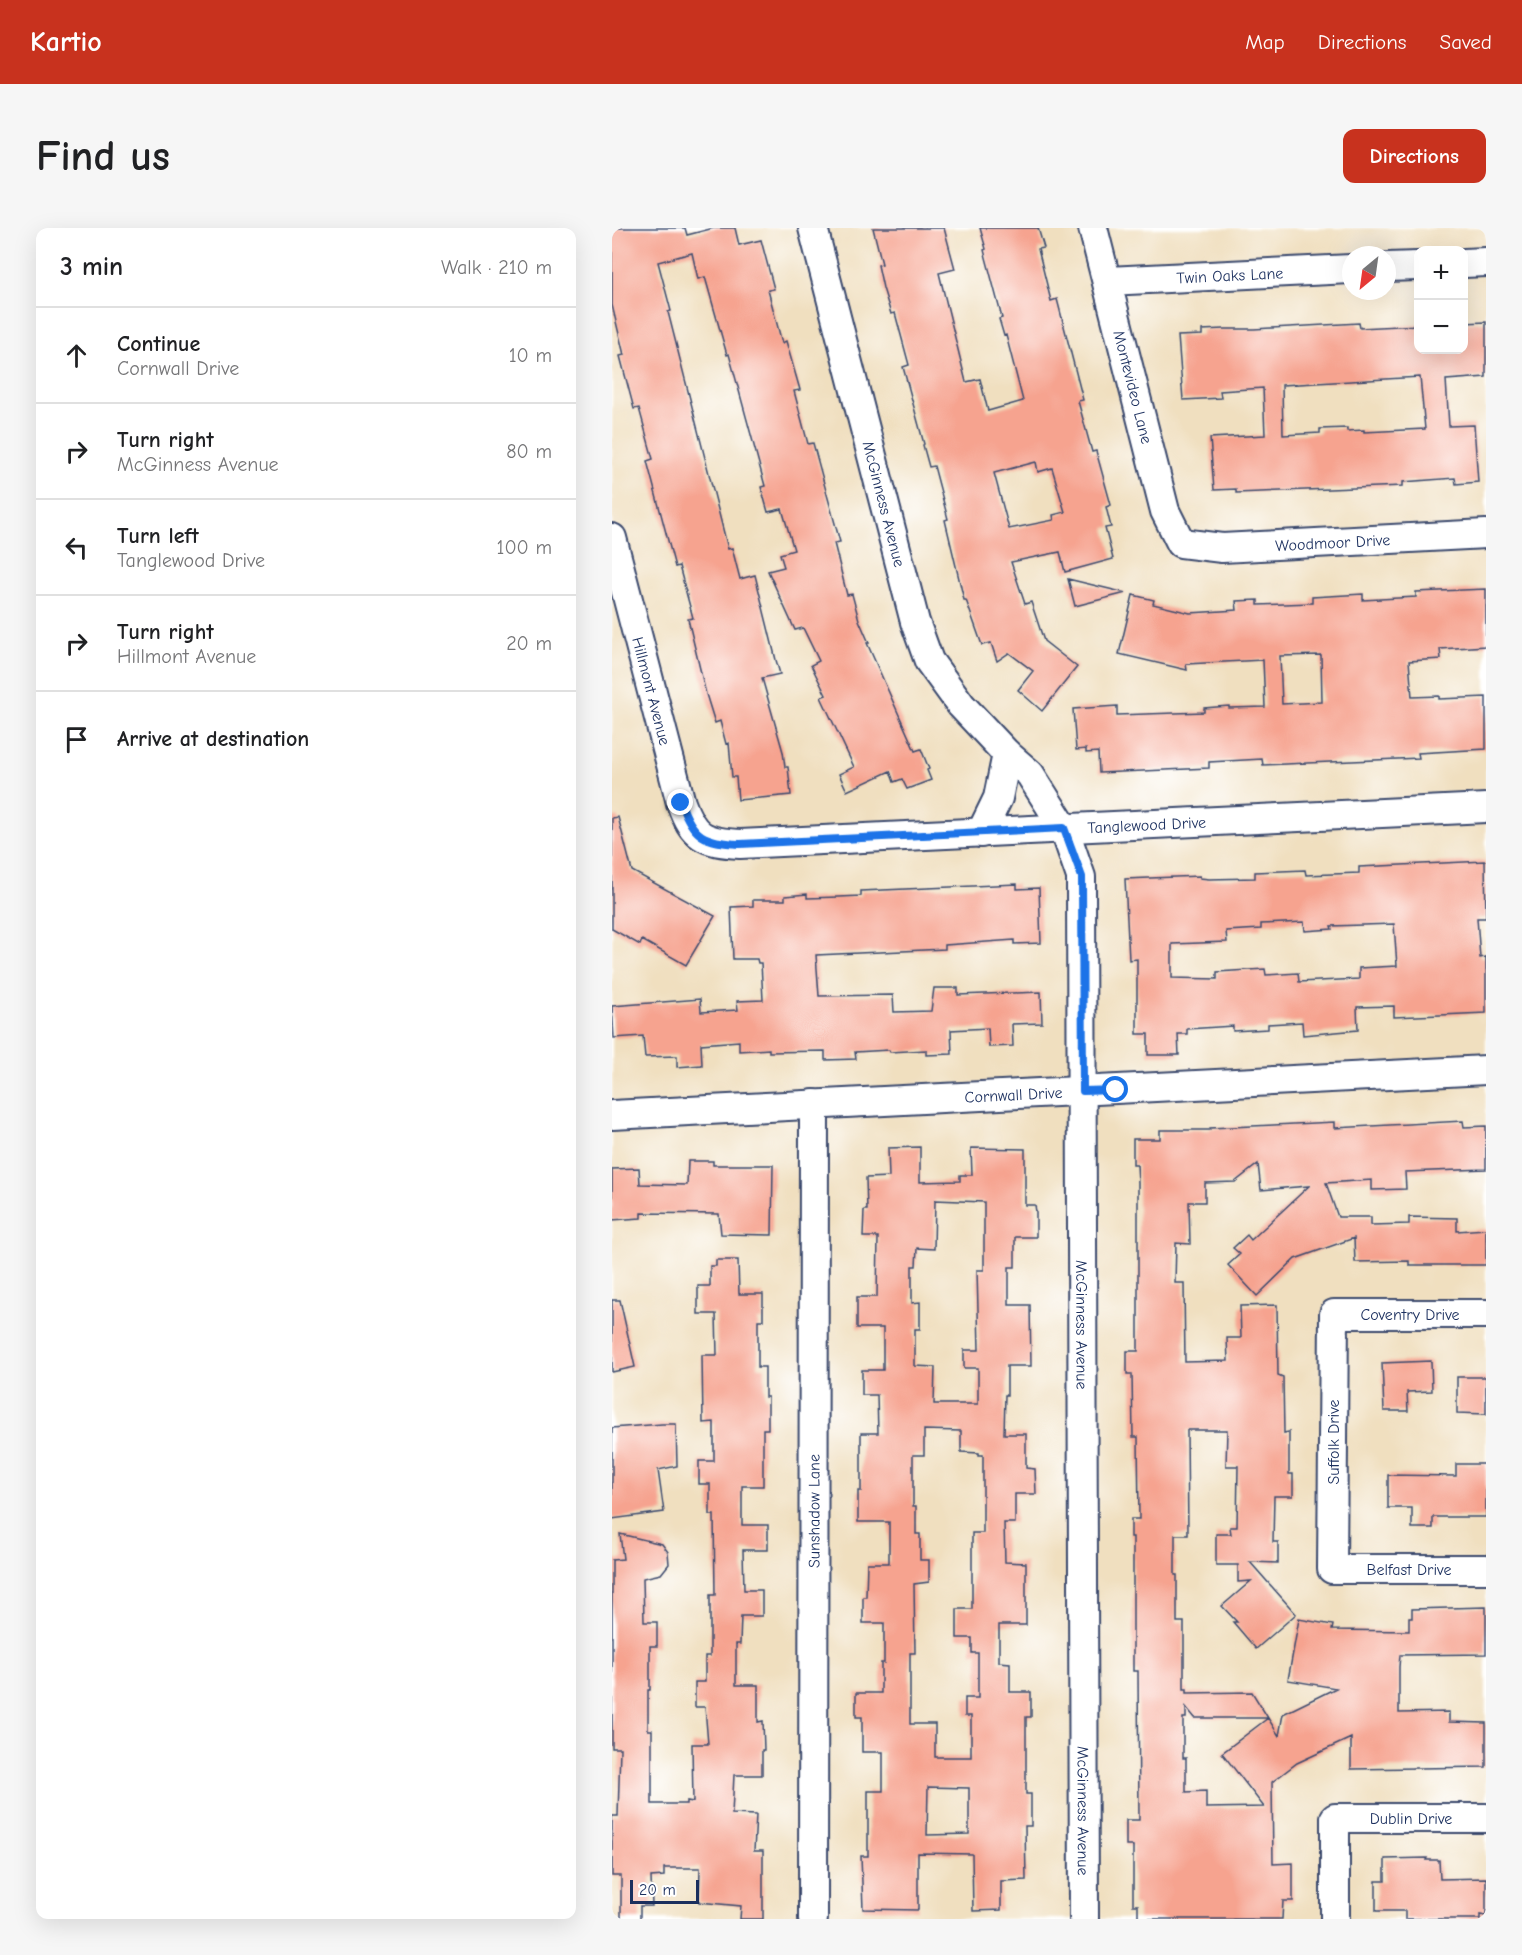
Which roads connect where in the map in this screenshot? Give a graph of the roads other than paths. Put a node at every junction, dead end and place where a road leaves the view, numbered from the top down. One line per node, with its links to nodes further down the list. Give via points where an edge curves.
1 (813, 228): 12 (street, McGinness Avenue, via 912,610 929,661 961,705)
2 (1094, 228): 8 (street, Montevideo Lane)
3 (1486, 262): 4 (street)
4 (1468, 264)
5 (1414, 266): 6 (street)
6 (1396, 267)
7 (1342, 269): 8 (street, Twin Oaks Lane)
8 (1108, 281): 11 (street, Montevideo Lane, via 1165,511)
9 (1486, 534): 11 (street, Woodmoor Drive, via 1222,548)
10 (612, 538): 16 (street, Hillmont Avenue, via 681,803 688,822)
11 (1181, 543)
12 (1007, 754): 14 (street, McGinness Avenue, via 1030,774); 15 (street, via 998,798)
13 (1486, 808): 14 (street, Tanglewood Drive)
14 (1064, 828): 15 (street, Tanglewood Drive); 18 (street, McGinness Avenue, via 1082,877)
15 (981, 833): 16 (street, Tanglewood Drive, via 740,844)
16 (702, 837)
17 (1486, 1070): 18 (street, Cornwall Drive)
18 (1083, 1091): 19 (street, Cornwall Drive); 27 (street, McGinness Avenue)
19 (814, 1104): 20 (street, Cornwall Drive); 26 (street, Sunshadow Lane)
20 (612, 1115)
21 (1334, 1314): 22 (street, Coventry Drive); 23 (street, Suffolk Drive)
22 (1486, 1314)
23 (1332, 1569): 24 (street, Belfast Drive)
24 (1486, 1569)
25 (1486, 1818): 28 (street, Dublin Drive, via 1335,1818)
26 (813, 1919)
27 (1084, 1919)
28 (1335, 1919)

